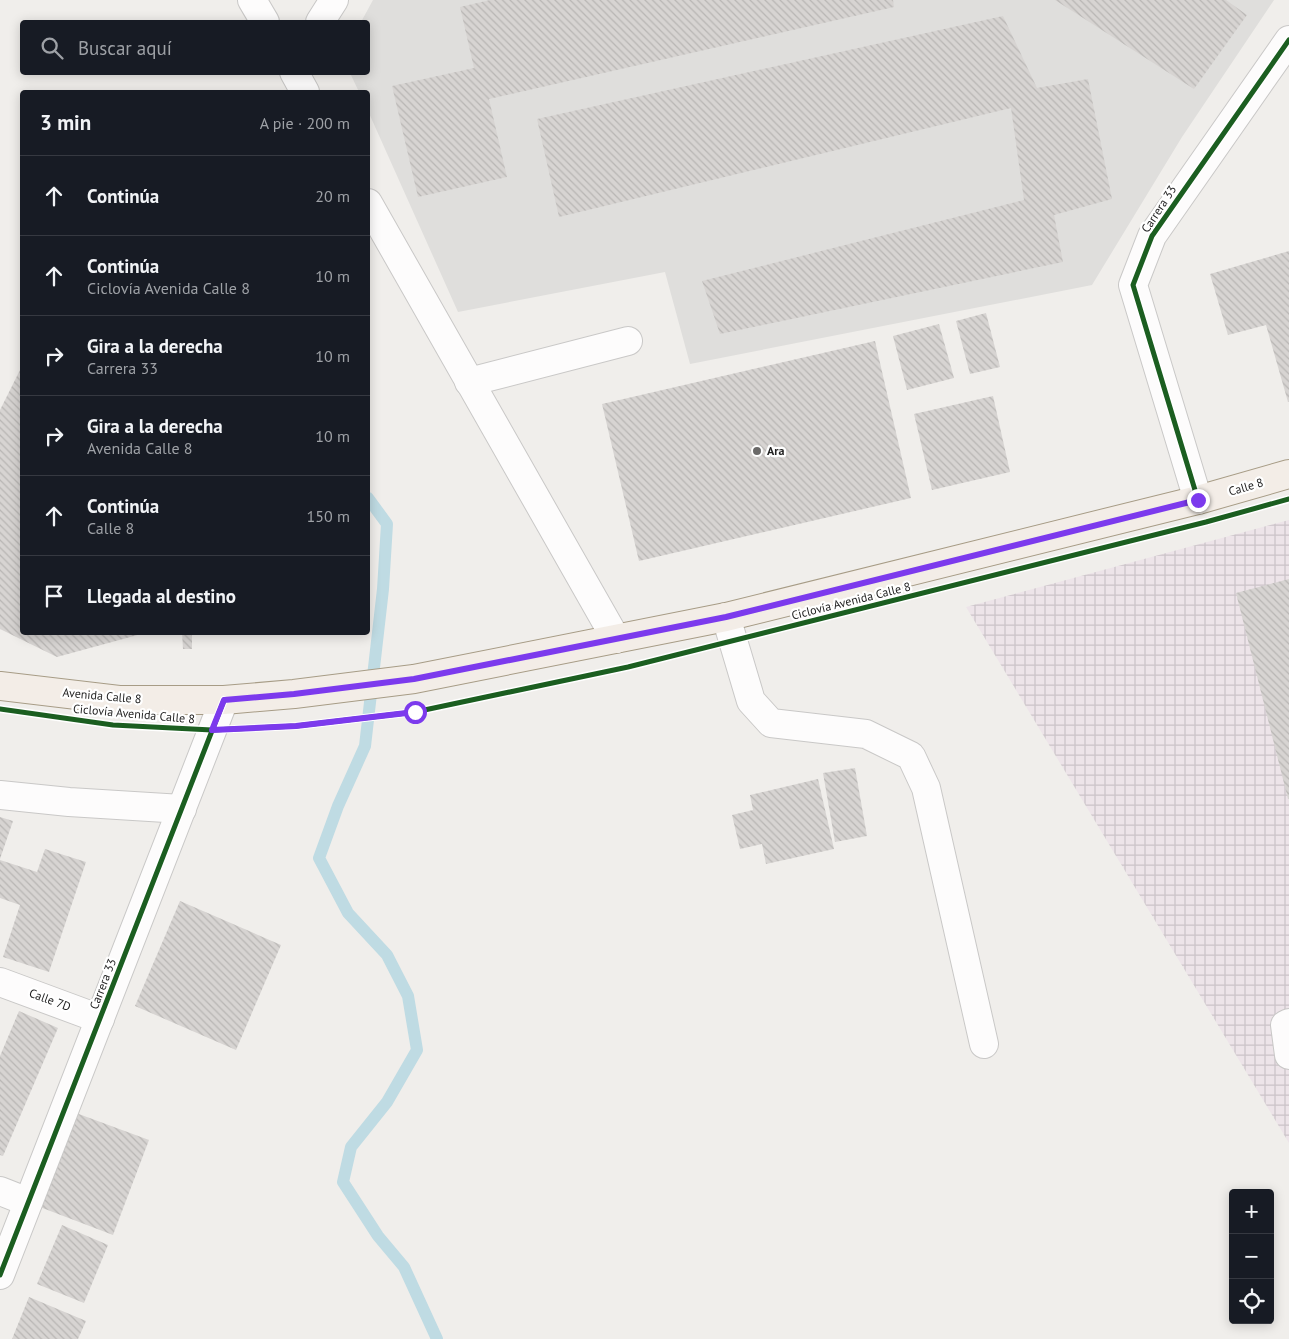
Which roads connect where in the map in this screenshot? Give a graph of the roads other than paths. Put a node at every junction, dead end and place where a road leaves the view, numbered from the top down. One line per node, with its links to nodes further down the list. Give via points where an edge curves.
1 (252, 0): 3 (street)
2 (334, 0): 4 (street)
3 (264, 20)
4 (321, 20)
5 (1289, 40): 10 (street, Carrera 33, via 1152,236 1133,285)
6 (370, 207): 8 (street)
7 (628, 341): 8 (street)
8 (469, 382): 12 (street)
9 (1289, 474): 10 (main road, Calle 8)
10 (1198, 500): 11 (main road, Calle 8)
11 (726, 617): 12 (main road, Calle 8); 21 (street, via 751,701 771,724 866,734 911,756 926,788)
12 (616, 639): 14 (main road, Calle 8, via 414,679)
13 (0, 686): 15 (main road, Avenida Calle 8, via 119,700)
14 (294, 694): 15 (main road, Avenida Calle 8)
15 (224, 700): 17 (street, Carrera 33)
16 (0, 795): 17 (street)
17 (182, 809): 19 (street, Carrera 33)
18 (0, 982): 19 (street, Calle 7D)
19 (100, 1019): 24 (street, Carrera 33)
20 (1289, 1023): 22 (street, via 1285,1026)
21 (984, 1044)
22 (1289, 1055)
23 (0, 1191): 24 (street)
24 (28, 1202): 25 (street, Carrera 33)
25 (0, 1275)

